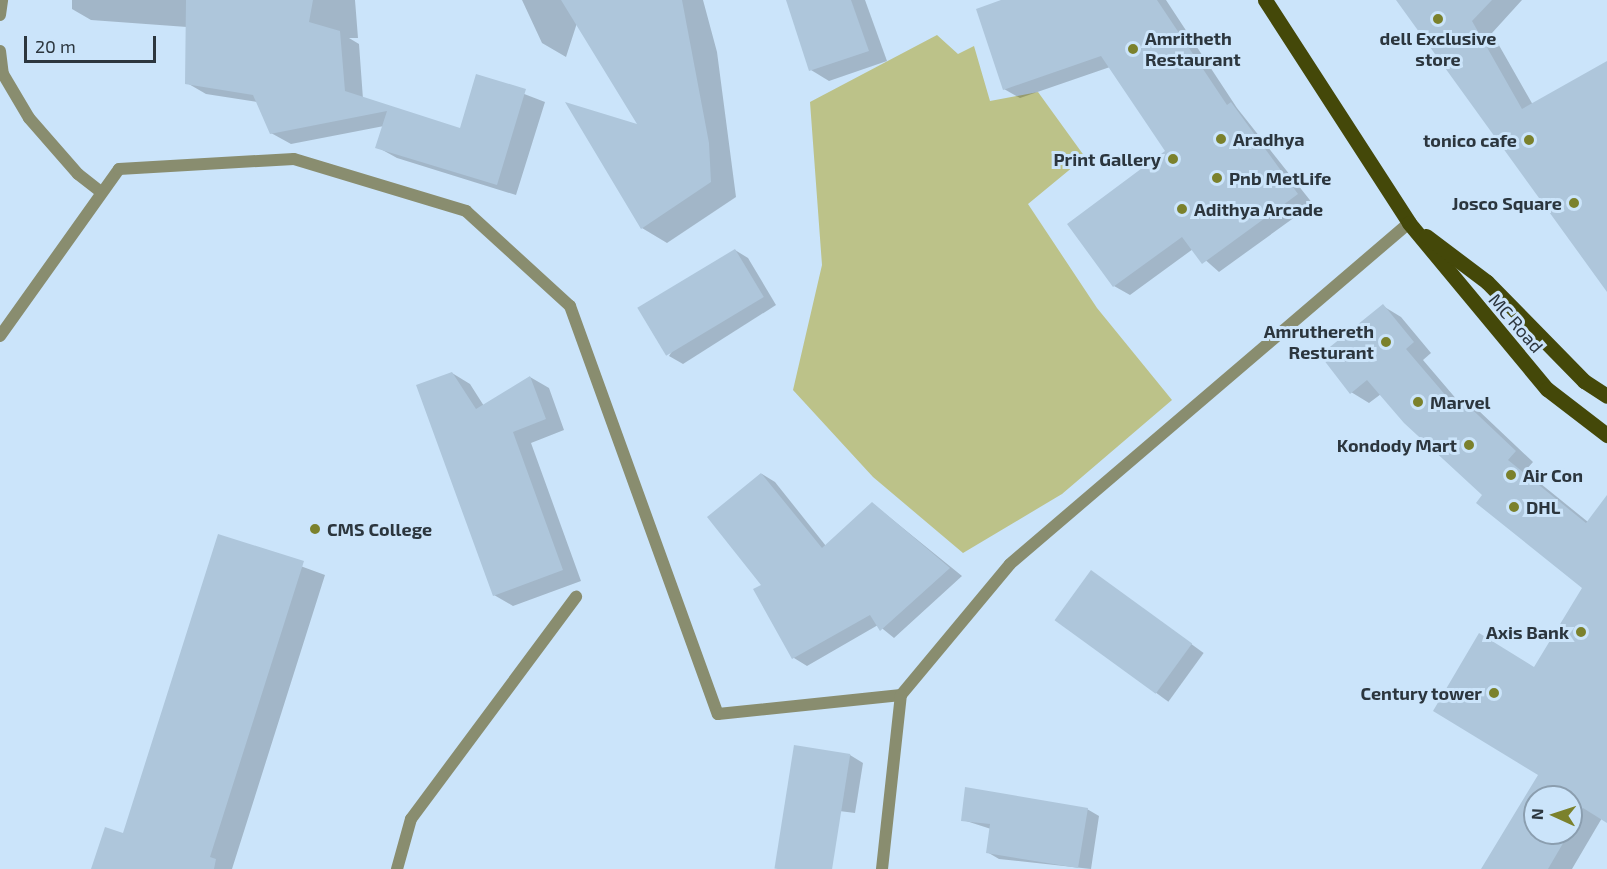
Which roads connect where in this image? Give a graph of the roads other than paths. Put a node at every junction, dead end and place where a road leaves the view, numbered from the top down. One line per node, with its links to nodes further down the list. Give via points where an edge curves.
1 (2, 0): 3 (street)
2 (1265, 0): 6 (main road, MC Road)
3 (0, 15)
4 (0, 51): 5 (street, via 3,74 29,118 78,174)
5 (101, 192): 7 (street); 11 (street, via 119,169 294,159 466,211 570,306 718,714)
6 (1409, 223): 8 (main road, MC Road, via 1487,282 1584,381); 9 (main road, MC Road, via 1547,389); 11 (street, via 1010,564)
7 (0, 336)
8 (1607, 396)
9 (1607, 435)
10 (576, 597): 12 (street, via 411,819)
11 (900, 695): 13 (street)
12 (397, 869)
13 (882, 869)

